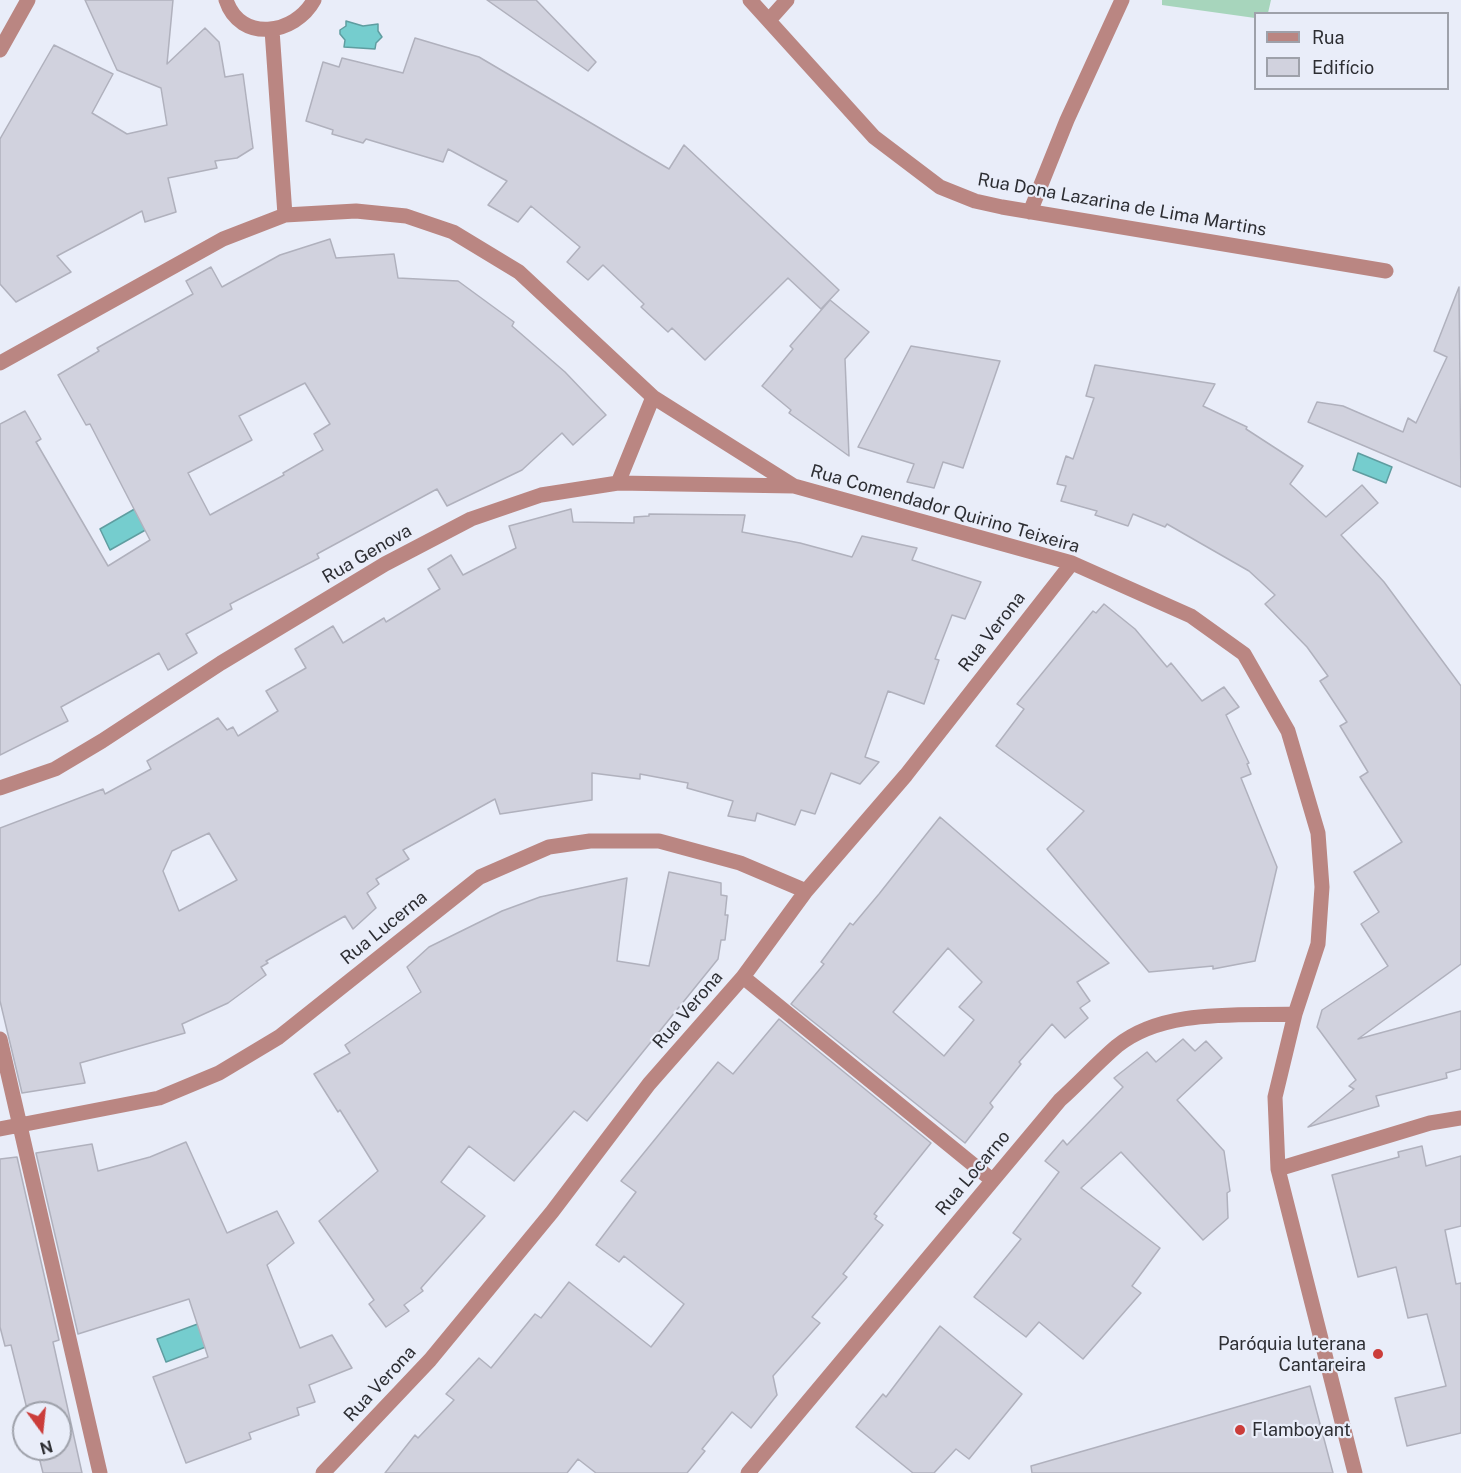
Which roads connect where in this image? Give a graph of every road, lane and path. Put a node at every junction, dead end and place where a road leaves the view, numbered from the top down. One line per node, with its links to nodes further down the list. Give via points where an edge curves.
1 (28, 0): 9 (street)
2 (226, 0): 8 (street, via 246,24)
3 (314, 0): 8 (street, via 297,21)
4 (750, 0): 7 (street, Rua Dona Lazarina de Lima Martins)
5 (787, 0): 7 (street)
6 (1122, 0): 10 (street)
7 (770, 19): 10 (street, Rua Dona Lazarina de Lima Martins, via 874,137 939,187 975,201)
8 (272, 30): 11 (street)
9 (0, 50)
10 (1030, 212): 12 (street, Rua Dona Lazarina de Lima Martins)
11 (285, 215): 13 (street, Rua Comendador Quirino Teixeira, via 223,239); 14 (street, Rua Comendador Quirino Teixeira, via 356,211 406,216 453,232 519,272)
12 (1386, 271)
13 (0, 363)
14 (653, 397): 15 (street); 16 (street, Rua Comendador Quirino Teixeira)
15 (618, 483): 16 (street, Rua Genova); 18 (street, Rua Genova, via 541,495 471,519 365,576 64,763)
16 (794, 486): 17 (street, Rua Comendador Quirino Teixeira)
17 (1072, 563): 19 (street, Rua Verona, via 906,775); 21 (street, Rua Comendador Quirino Teixeira, via 1191,616 1244,654 1288,731 1318,833 1322,887 1318,944)
18 (0, 788)
19 (806, 891): 20 (street, Rua Verona); 24 (street, Rua Lucerna, via 740,863 659,841 590,841 549,847 480,877 279,1037 219,1074 159,1098)
20 (743, 977): 27 (street); 29 (street, Rua Verona, via 649,1084 552,1212 430,1360)
21 (1294, 1014): 26 (street, Rua Comendador Quirino Teixeira, via 1275,1097); 27 (street, Rua Locarno, via 1202,1016 1156,1026 1119,1045 1060,1100)
22 (0, 1039): 24 (street)
23 (1461, 1118): 26 (street, via 1430,1123)
24 (21, 1126): 25 (street, Rua Lucerna); 28 (street)
25 (0, 1129)
26 (1278, 1169): 31 (street, Rua Comendador Quirino Teixeira)
27 (992, 1180): 30 (street, Rua Locarno)
28 (99, 1473)
29 (323, 1473)
30 (748, 1473)
31 (1355, 1473)

